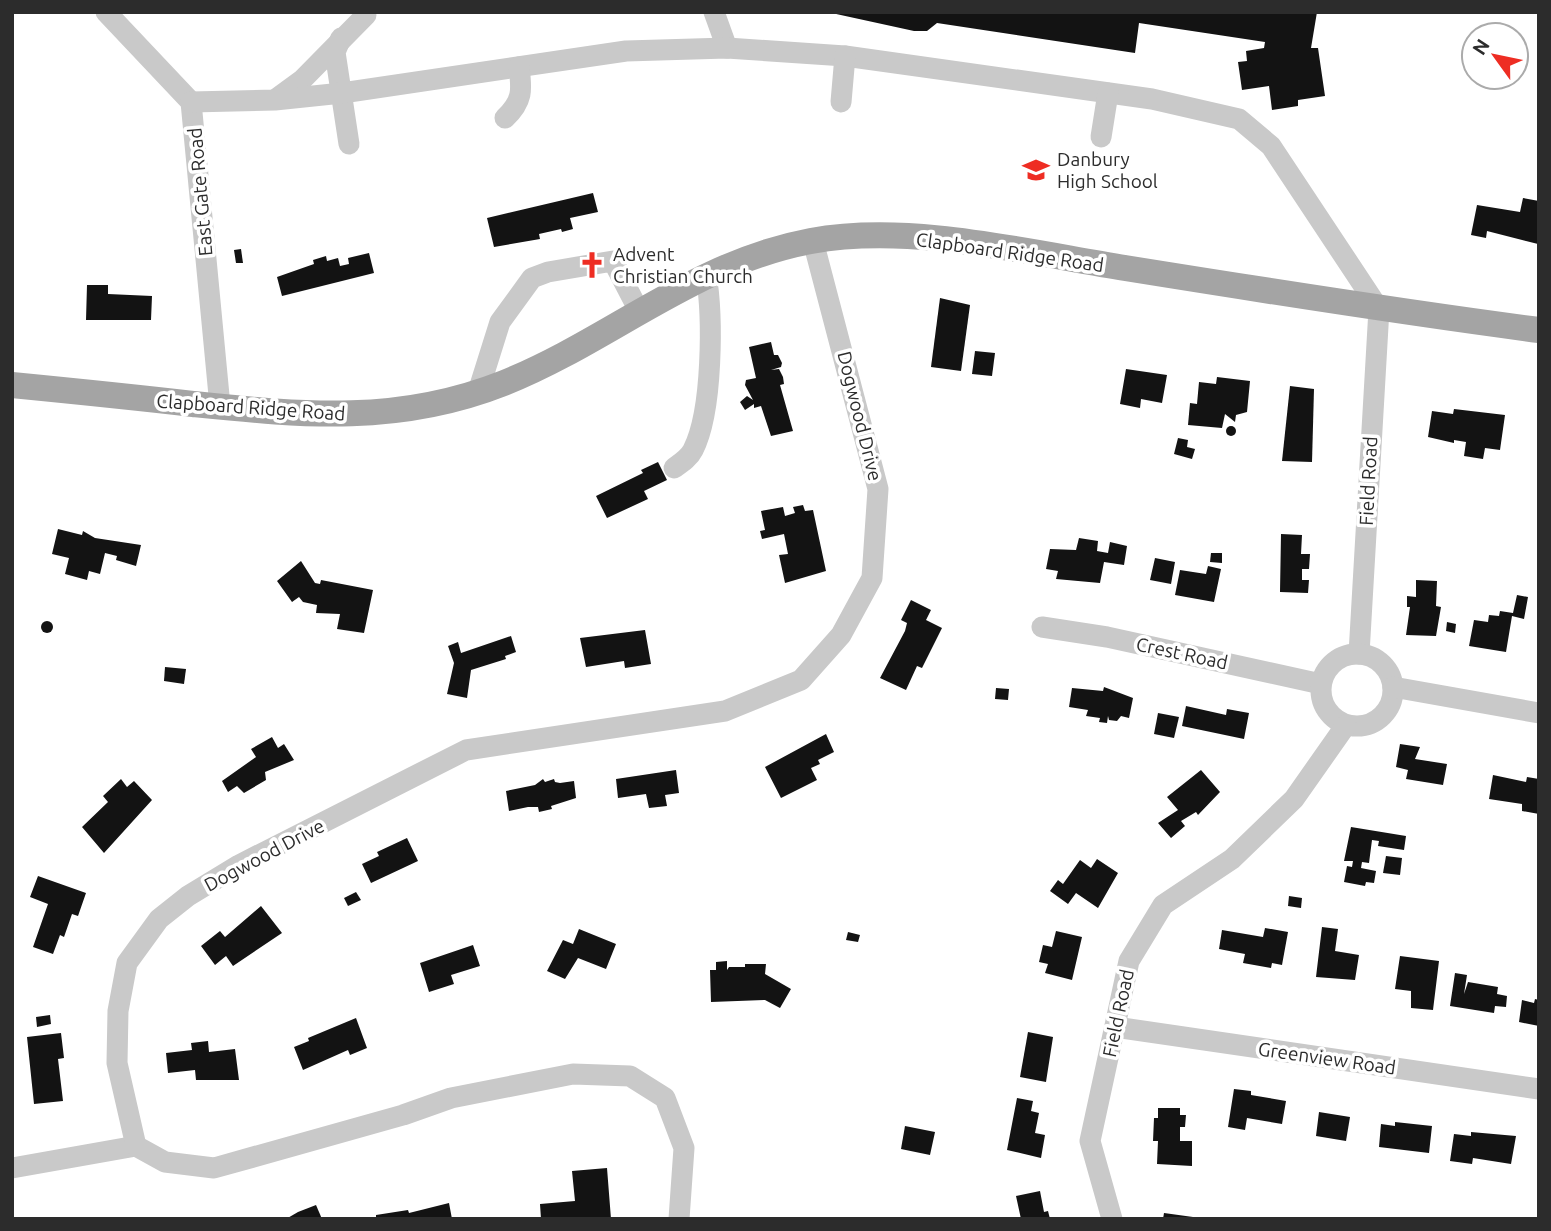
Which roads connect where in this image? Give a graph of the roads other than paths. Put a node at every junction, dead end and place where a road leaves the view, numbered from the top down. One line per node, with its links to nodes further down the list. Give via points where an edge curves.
1 (106, 12): 11 (street, East Gate Road)
2 (714, 12): 5 (street)
3 (366, 15): 4 (street)
4 (342, 36): 8 (street, via 335,52); 10 (street, via 302,80)
5 (727, 48): 6 (street); 7 (street, via 626,51)
6 (845, 56): 9 (street); 12 (street)
7 (519, 67): 8 (street); 13 (street, via 522,94)
8 (342, 93): 10 (street); 15 (street)
9 (1108, 93): 14 (street); 18 (street, via 1239,119 1271,146)
10 (275, 100): 11 (street)
11 (191, 102): 23 (street, East Gate Road)
12 (841, 102)
13 (505, 118)
14 (1101, 137)
15 (349, 144)
16 (813, 241): 17 (main road, Clapboard Ridge Road, via 761,253); 18 (main road, Clapboard Ridge Road, via 869,237 977,244); 33 (street, Dogwood Drive, via 878,489 872,578 841,635 801,680 725,711 466,750 239,865 188,896 159,919 127,963 118,1011 117,1063)
17 (706, 274): 19 (main road, Clapboard Ridge Road); 24 (street, via 712,310 705,400 695,448)
18 (1379, 309): 20 (main road, Clapboard Ridge Road); 26 (street, Field Road)
19 (639, 311): 22 (main road, Clapboard Ridge Road, via 539,366); 22 (street, via 613,261 532,278 500,322)
20 (1539, 330)
21 (12, 385): 23 (main road, Clapboard Ridge Road)
22 (478, 392): 23 (main road, Clapboard Ridge Road, via 385,413 327,416)
23 (220, 406)
24 (674, 468)
25 (1042, 627): 27 (street, Crest Road)
26 (1359, 654): 27 (street, via 1334,662); 28 (street, via 1382,664)
27 (1321, 684): 30 (street, via 1326,709)
28 (1393, 687): 29 (street); 30 (street, via 1385,713 1367,724)
29 (1539, 713)
30 (1346, 725): 31 (street, Field Road, via 1286,808 1232,859 1163,905 1129,961)
31 (1115, 1027): 32 (street, Greenview Road); 36 (street, Field Road, via 1090,1141)
32 (1539, 1089)
33 (136, 1146): 34 (street); 35 (street, via 164,1162 214,1168 451,1098 573,1074 630,1076 665,1098 684,1148)
34 (12, 1168)
35 (679, 1219)
36 (1112, 1219)

